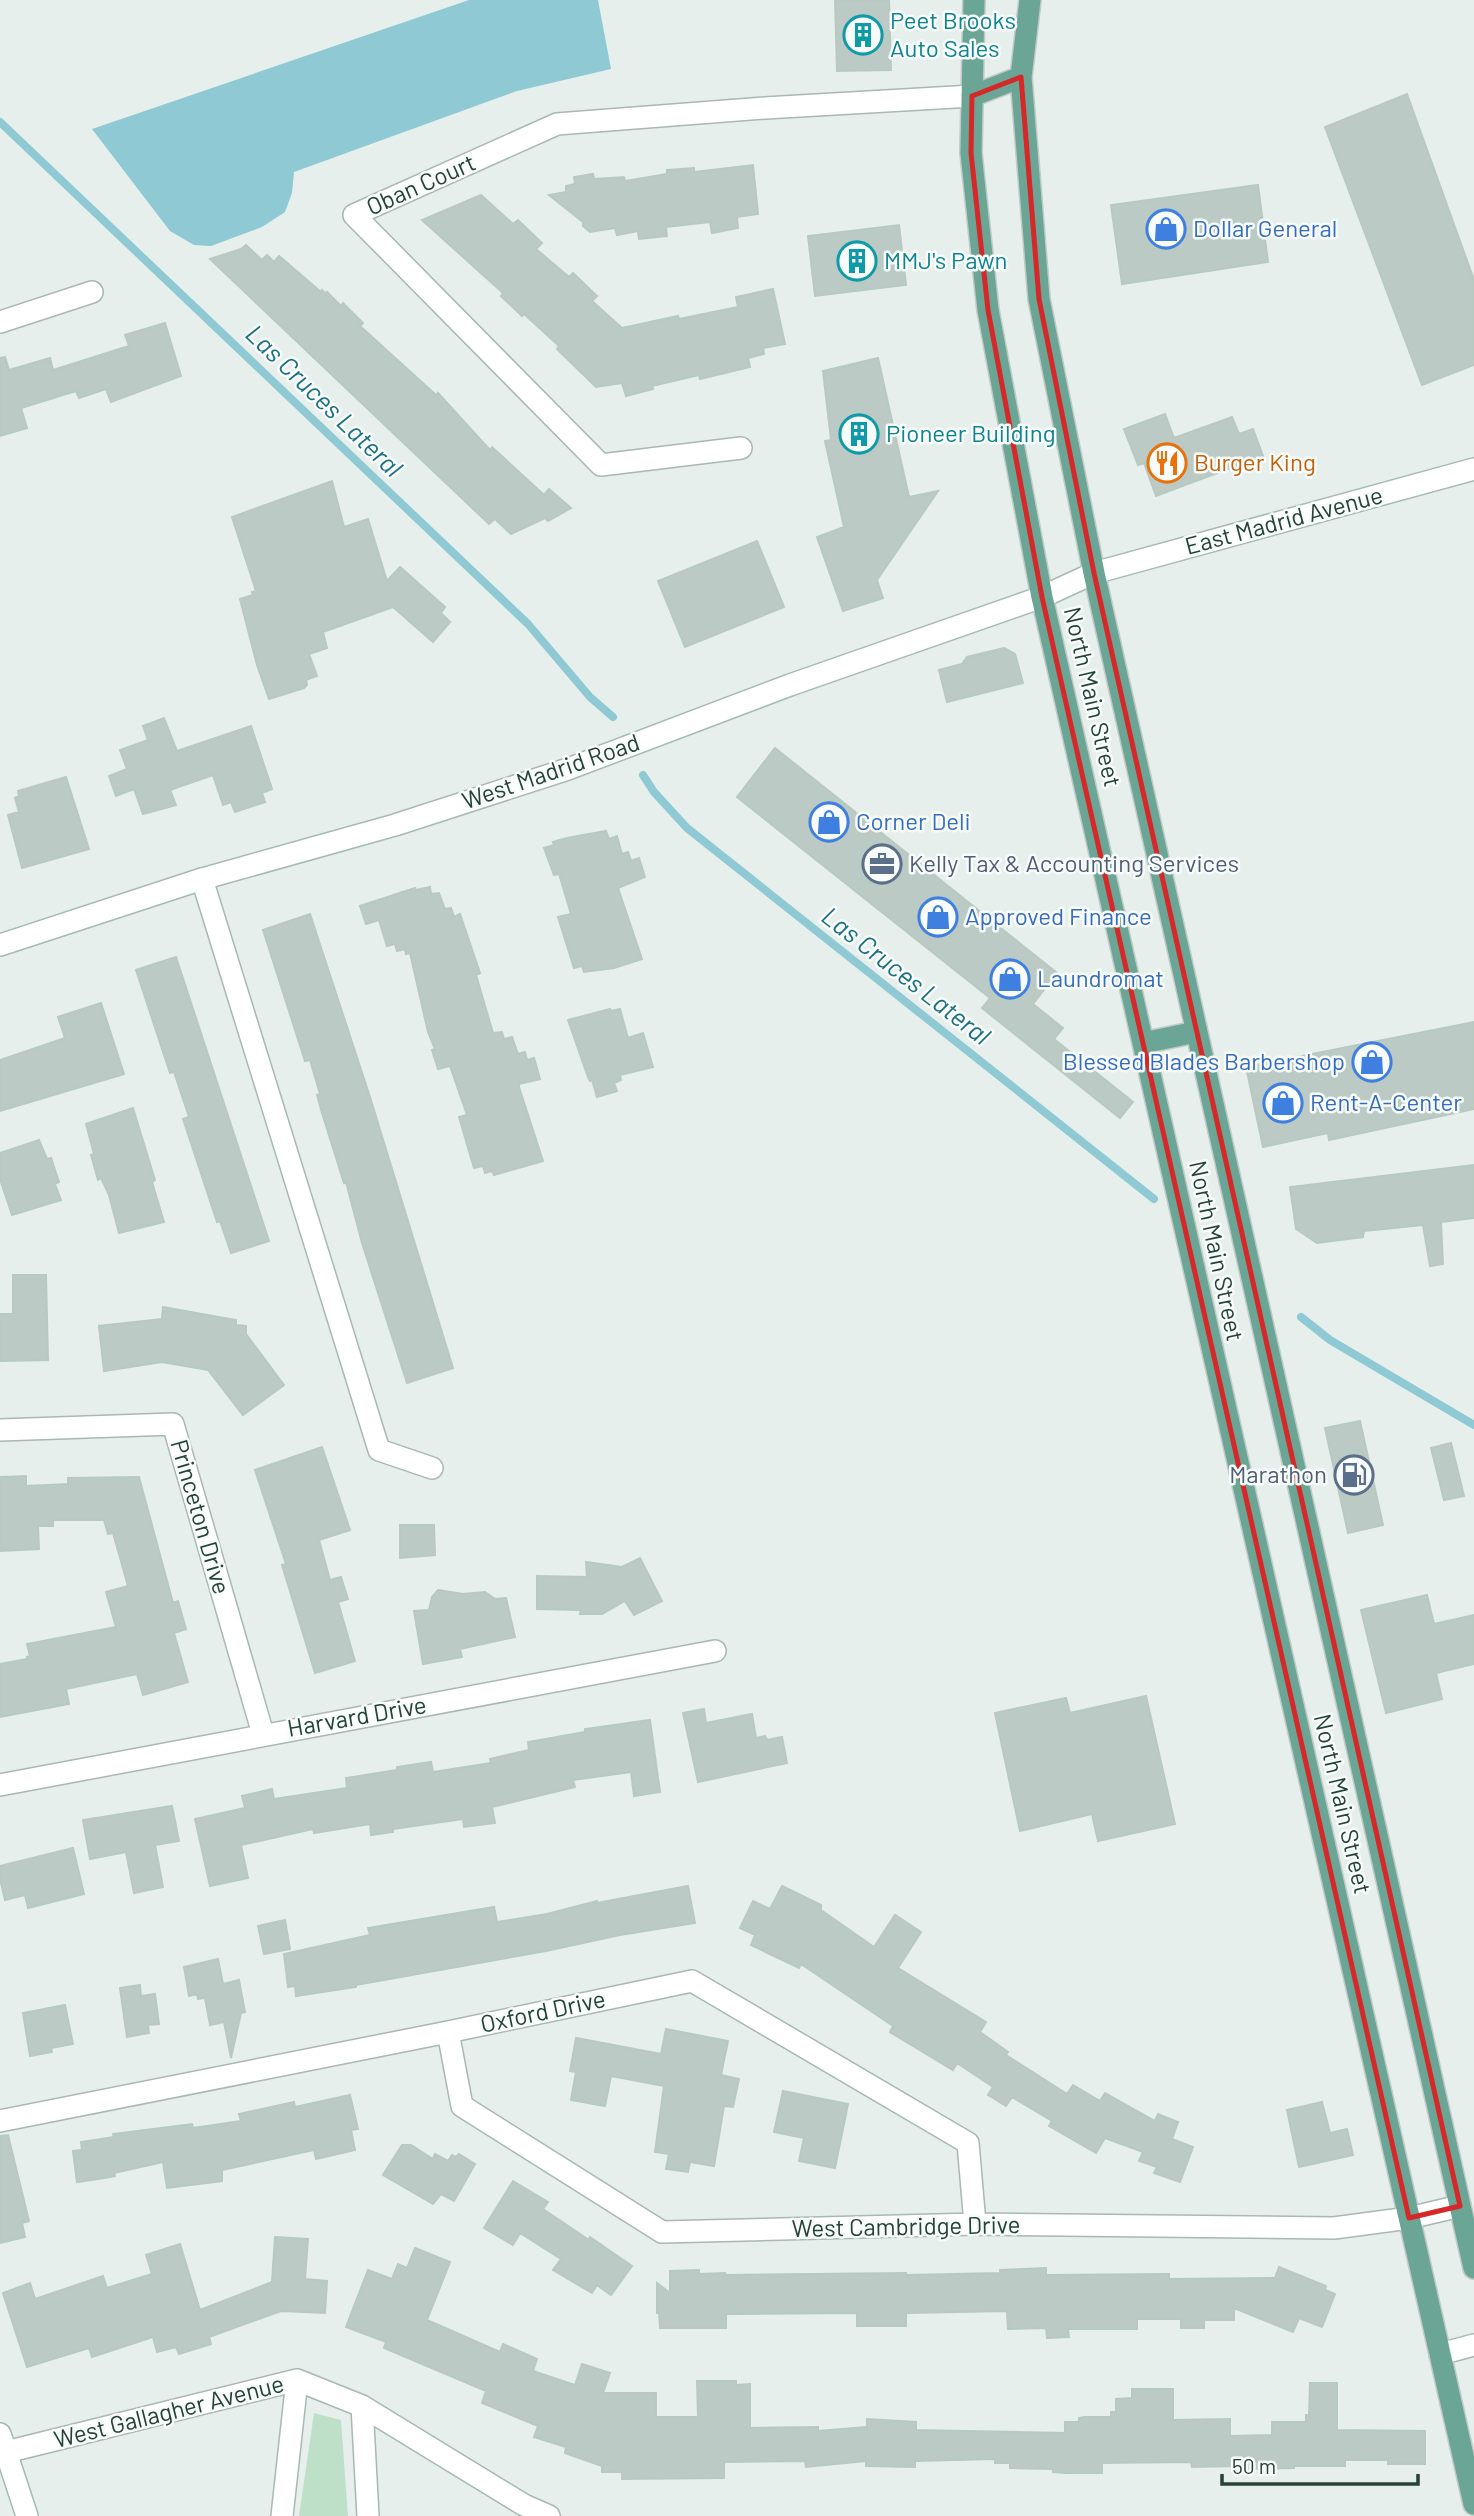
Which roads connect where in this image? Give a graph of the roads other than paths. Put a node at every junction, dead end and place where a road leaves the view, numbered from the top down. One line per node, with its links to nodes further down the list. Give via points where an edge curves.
1 (975, 0): 4 (main road, North Main Street)
2 (1030, 0): 3 (main road, North Main Street)
3 (1021, 77): 4 (main road); 9 (main road, North Main Street, via 1040,299)
4 (972, 96): 7 (street, Oban Court, via 557,124 354,215 601,465); 10 (main road, North Main Street, via 971,153 988,310)
5 (92, 292): 6 (street)
6 (0, 322)
7 (741, 448)
8 (1474, 469): 9 (street, East Madrid Avenue)
9 (1094, 573): 10 (street, West Madrid Road); 13 (main road, North Main Street)
10 (1042, 597): 11 (street, West Madrid Road, via 568,769 394,825); 14 (main road, North Main Street)
11 (202, 879): 12 (street, West Madrid Road); 16 (street, via 379,1450)
12 (0, 945)
13 (1196, 1032): 14 (main road); 22 (main road, North Main Street)
14 (1143, 1043): 23 (main road, North Main Street)
15 (0, 1430): 18 (street, Princeton Drive, via 173,1424)
16 (432, 1468)
17 (715, 1651): 18 (street, Harvard Drive)
18 (263, 1734): 19 (street, Harvard Drive)
19 (0, 1784)
20 (447, 2032): 21 (street, Oxford Drive); 24 (street, West Cambridge Drive, via 462,2106 662,2232); 24 (street, Oxford Drive, via 692,1981 968,2143)
21 (0, 2121)
22 (1460, 2206): 23 (street, West Cambridge Drive); 25 (main road, North Main Street)
23 (1409, 2218): 24 (street, West Cambridge Drive, via 1334,2228); 27 (main road, North Main Street)
24 (975, 2224)
25 (1474, 2268)
26 (1474, 2345): 27 (street)
27 (1440, 2354): 31 (main road, North Main Street)
28 (296, 2380): 29 (street, West Gallagher Avenue); 30 (street, West Gallagher Avenue); 33 (street)
29 (362, 2406): 34 (street); 35 (street, West Gallagher Avenue)
30 (3, 2443): 32 (street)
31 (1474, 2504)
32 (27, 2516)
33 (282, 2516)
34 (368, 2516)
35 (549, 2516)

